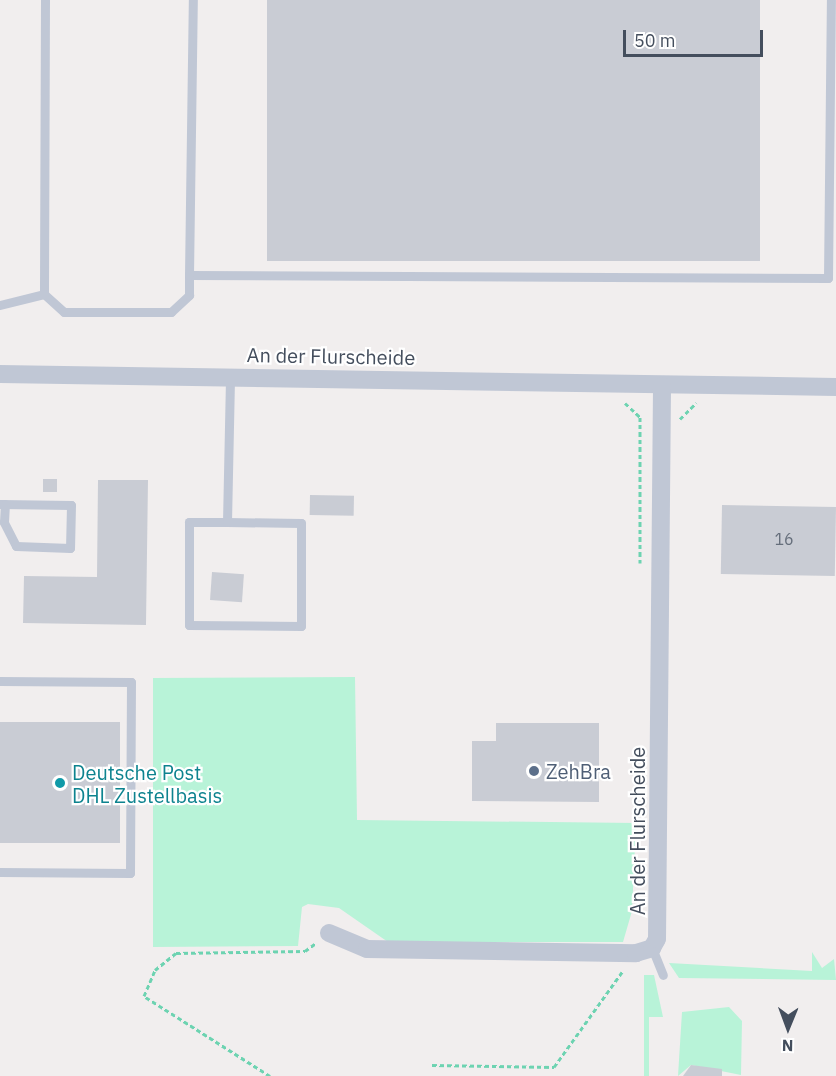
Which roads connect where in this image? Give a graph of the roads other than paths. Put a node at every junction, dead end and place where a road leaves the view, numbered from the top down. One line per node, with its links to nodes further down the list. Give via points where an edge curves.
1 (45, 0): 5 (lane)
2 (193, 0): 4 (lane)
3 (831, 0): 4 (lane, via 828,278)
4 (189, 276): 5 (lane, via 189,295 171,312 64,312)
5 (44, 294): 6 (lane)
6 (0, 305)
7 (0, 374): 8 (street, An der Flurscheide)
8 (230, 377): 9 (street, An der Flurscheide); 12 (lane)
9 (662, 386): 10 (street, An der Flurscheide); 16 (street, An der Flurscheide, via 660,902)
10 (836, 387)
11 (2, 504): 11 (lane, via 71,506 70,548 16,546 4,522)
12 (227, 522): 12 (lane, via 189,522 189,625 301,626 301,523)
13 (0, 681): 14 (lane, via 131,682 130,873)
14 (0, 872)
15 (330, 933): 16 (street, via 367,949)
16 (644, 950): 17 (lane)
17 (663, 975)

